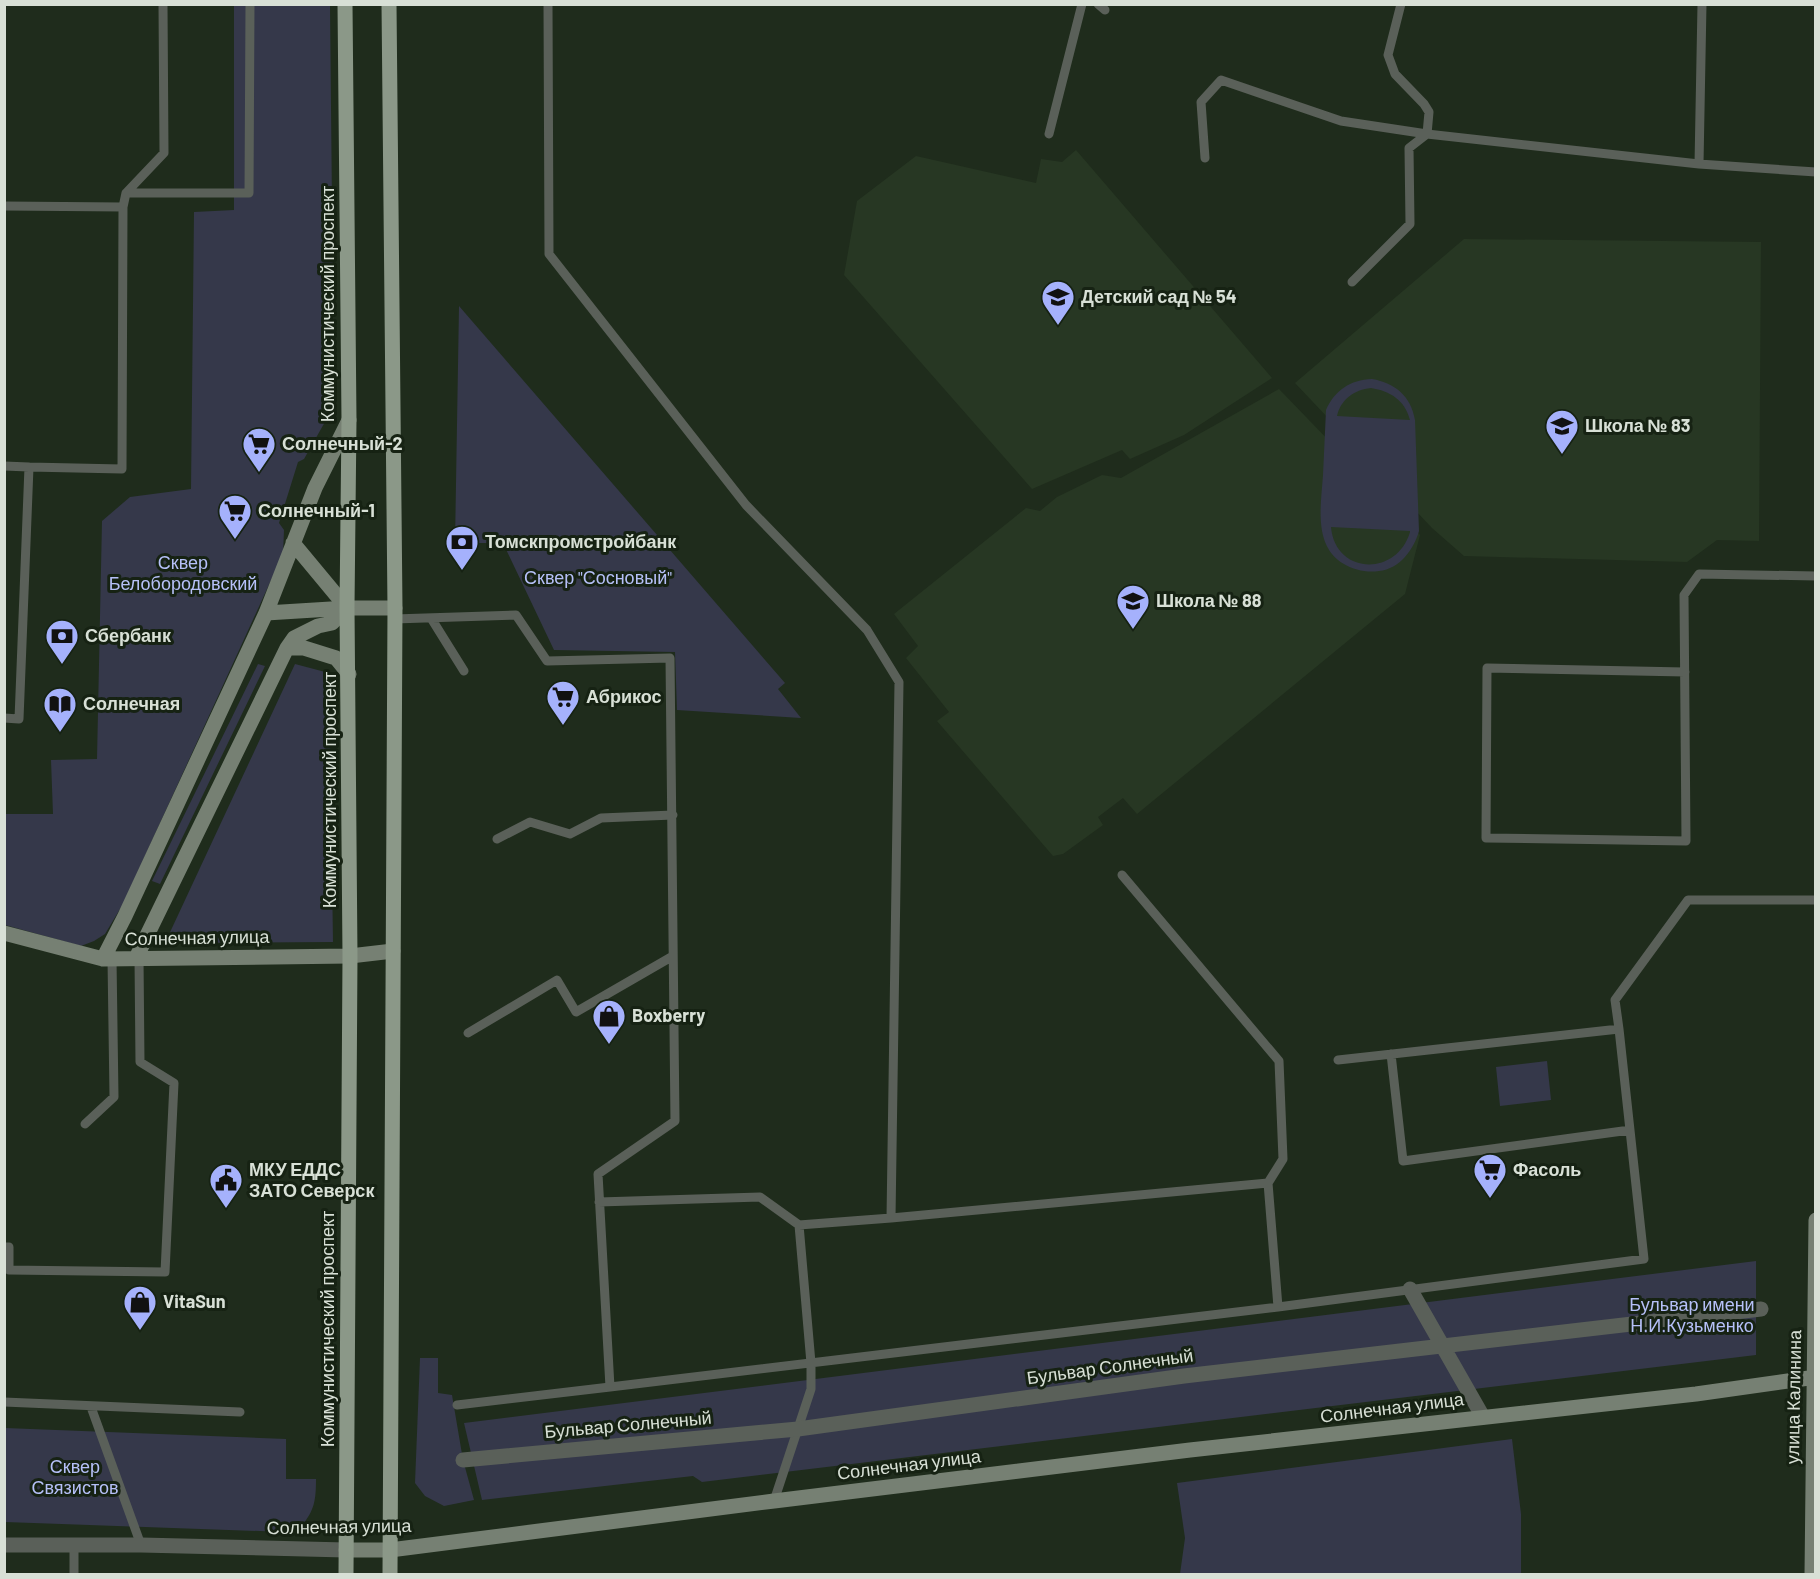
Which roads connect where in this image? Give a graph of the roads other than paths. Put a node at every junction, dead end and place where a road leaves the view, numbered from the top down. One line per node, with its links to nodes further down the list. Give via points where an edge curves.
1 (164, 4): 14 (lane, via 164,153)
2 (250, 4): 14 (lane, via 249,193)
3 (345, 4): 18 (main road, Коммунистический проспект)
4 (388, 4): 25 (main road)
5 (548, 4): 50 (lane, via 549,254 746,505 867,630 899,682)
6 (1082, 4): 9 (lane)
7 (1401, 4): 10 (lane, via 1388,55 1395,74 1429,112)
8 (1702, 4): 12 (lane)
9 (1049, 134)
10 (1426, 134): 11 (lane, via 1341,121 1221,80 1201,102); 12 (lane); 17 (lane, via 1409,148 1410,224)
11 (1205, 158)
12 (1699, 164): 13 (lane)
13 (1815, 172)
14 (126, 193): 16 (lane)
15 (4, 206): 16 (lane)
16 (123, 207): 20 (lane, via 122,469)
17 (1352, 282)
18 (349, 420): 21 (main road); 23 (main road, Коммунистический проспект)
19 (4, 465): 20 (lane)
20 (29, 466): 31 (lane, via 19,719)
21 (293, 543): 23 (main road); 24 (main road)
22 (1815, 576): 29 (lane, via 1700,574 1684,595)
23 (347, 608): 24 (main road); 25 (main road); 27 (main road, via 332,623 294,638); 30 (main road, Коммунистический проспект)
24 (266, 613): 41 (main road)
25 (394, 614): 26 (lane); 37 (main road)
26 (431, 618): 28 (lane); 32 (lane, via 516,615 547,661 670,658)
27 (287, 648): 30 (main road, via 304,648 336,658); 40 (main road)
28 (464, 671)
29 (1685, 672): 29 (lane, via 1686,841 1486,838 1487,668)
30 (349, 674): 38 (main road, Коммунистический проспект)
31 (4, 718)
32 (672, 815): 33 (lane, via 601,818 570,834 530,822); 39 (lane)
33 (497, 839)
34 (1122, 874): 48 (lane, via 1280,1061 1283,1159)
35 (1815, 900): 42 (lane, via 1688,900 1615,1000)
36 (4, 933): 41 (main road, Солнечная улица)
37 (393, 951): 38 (main road, Солнечная улица); 73 (main road)
38 (350, 956): 40 (main road, Солнечная улица); 72 (main road, Коммунистический проспект)
39 (673, 956): 43 (lane, via 576,1012 557,980); 49 (lane, via 675,1121 598,1174)
40 (138, 958): 41 (main road, Солнечная улица); 53 (lane, via 140,1062 174,1083 165,1272 9,1270 9,1247)
41 (108, 959): 46 (lane, via 114,1097)
42 (1619, 1029): 44 (lane); 47 (lane)
43 (468, 1032)
44 (1391, 1054): 45 (lane); 47 (lane, via 1403,1161)
45 (1338, 1060)
46 (85, 1124)
47 (1630, 1130): 54 (lane, via 1644,1260)
48 (1268, 1183): 50 (lane); 55 (lane)
49 (599, 1202): 52 (lane, via 760,1197); 60 (lane)
50 (891, 1218): 52 (lane)
51 (1815, 1220): 59 (main road, улица Калинина)
52 (799, 1225): 58 (lane)
53 (4, 1247)
54 (1410, 1289): 55 (lane); 57 (street)
55 (1278, 1307): 58 (lane)
56 (1761, 1309): 57 (street, Бульвар Солнечный)
57 (1442, 1345): 65 (street); 66 (street, Бульвар Солнечный)
58 (811, 1363): 60 (lane); 66 (lane, via 812,1389)
59 (1814, 1378): 65 (main road, Солнечная улица); 77 (main road, улица Калинина)
60 (610, 1388): 62 (lane)
61 (4, 1402): 63 (lane)
62 (457, 1405)
63 (91, 1407): 64 (lane); 70 (lane)
64 (240, 1412)
65 (1483, 1417): 68 (main road, Солнечная улица)
66 (798, 1429): 67 (street, Бульвар Солнечный); 68 (lane)
67 (463, 1460)
68 (774, 1501): 73 (main road, Солнечная улица)
69 (4, 1545): 71 (street, Солнечная улица)
70 (141, 1545): 71 (street, Солнечная улица); 72 (street, Солнечная улица)
71 (74, 1546): 74 (lane)
72 (346, 1550): 73 (main road, Солнечная улица); 75 (main road, Коммунистический проспект)
73 (390, 1550): 76 (main road)
74 (74, 1575)
75 (346, 1575)
76 (390, 1575)
77 (1812, 1575)

